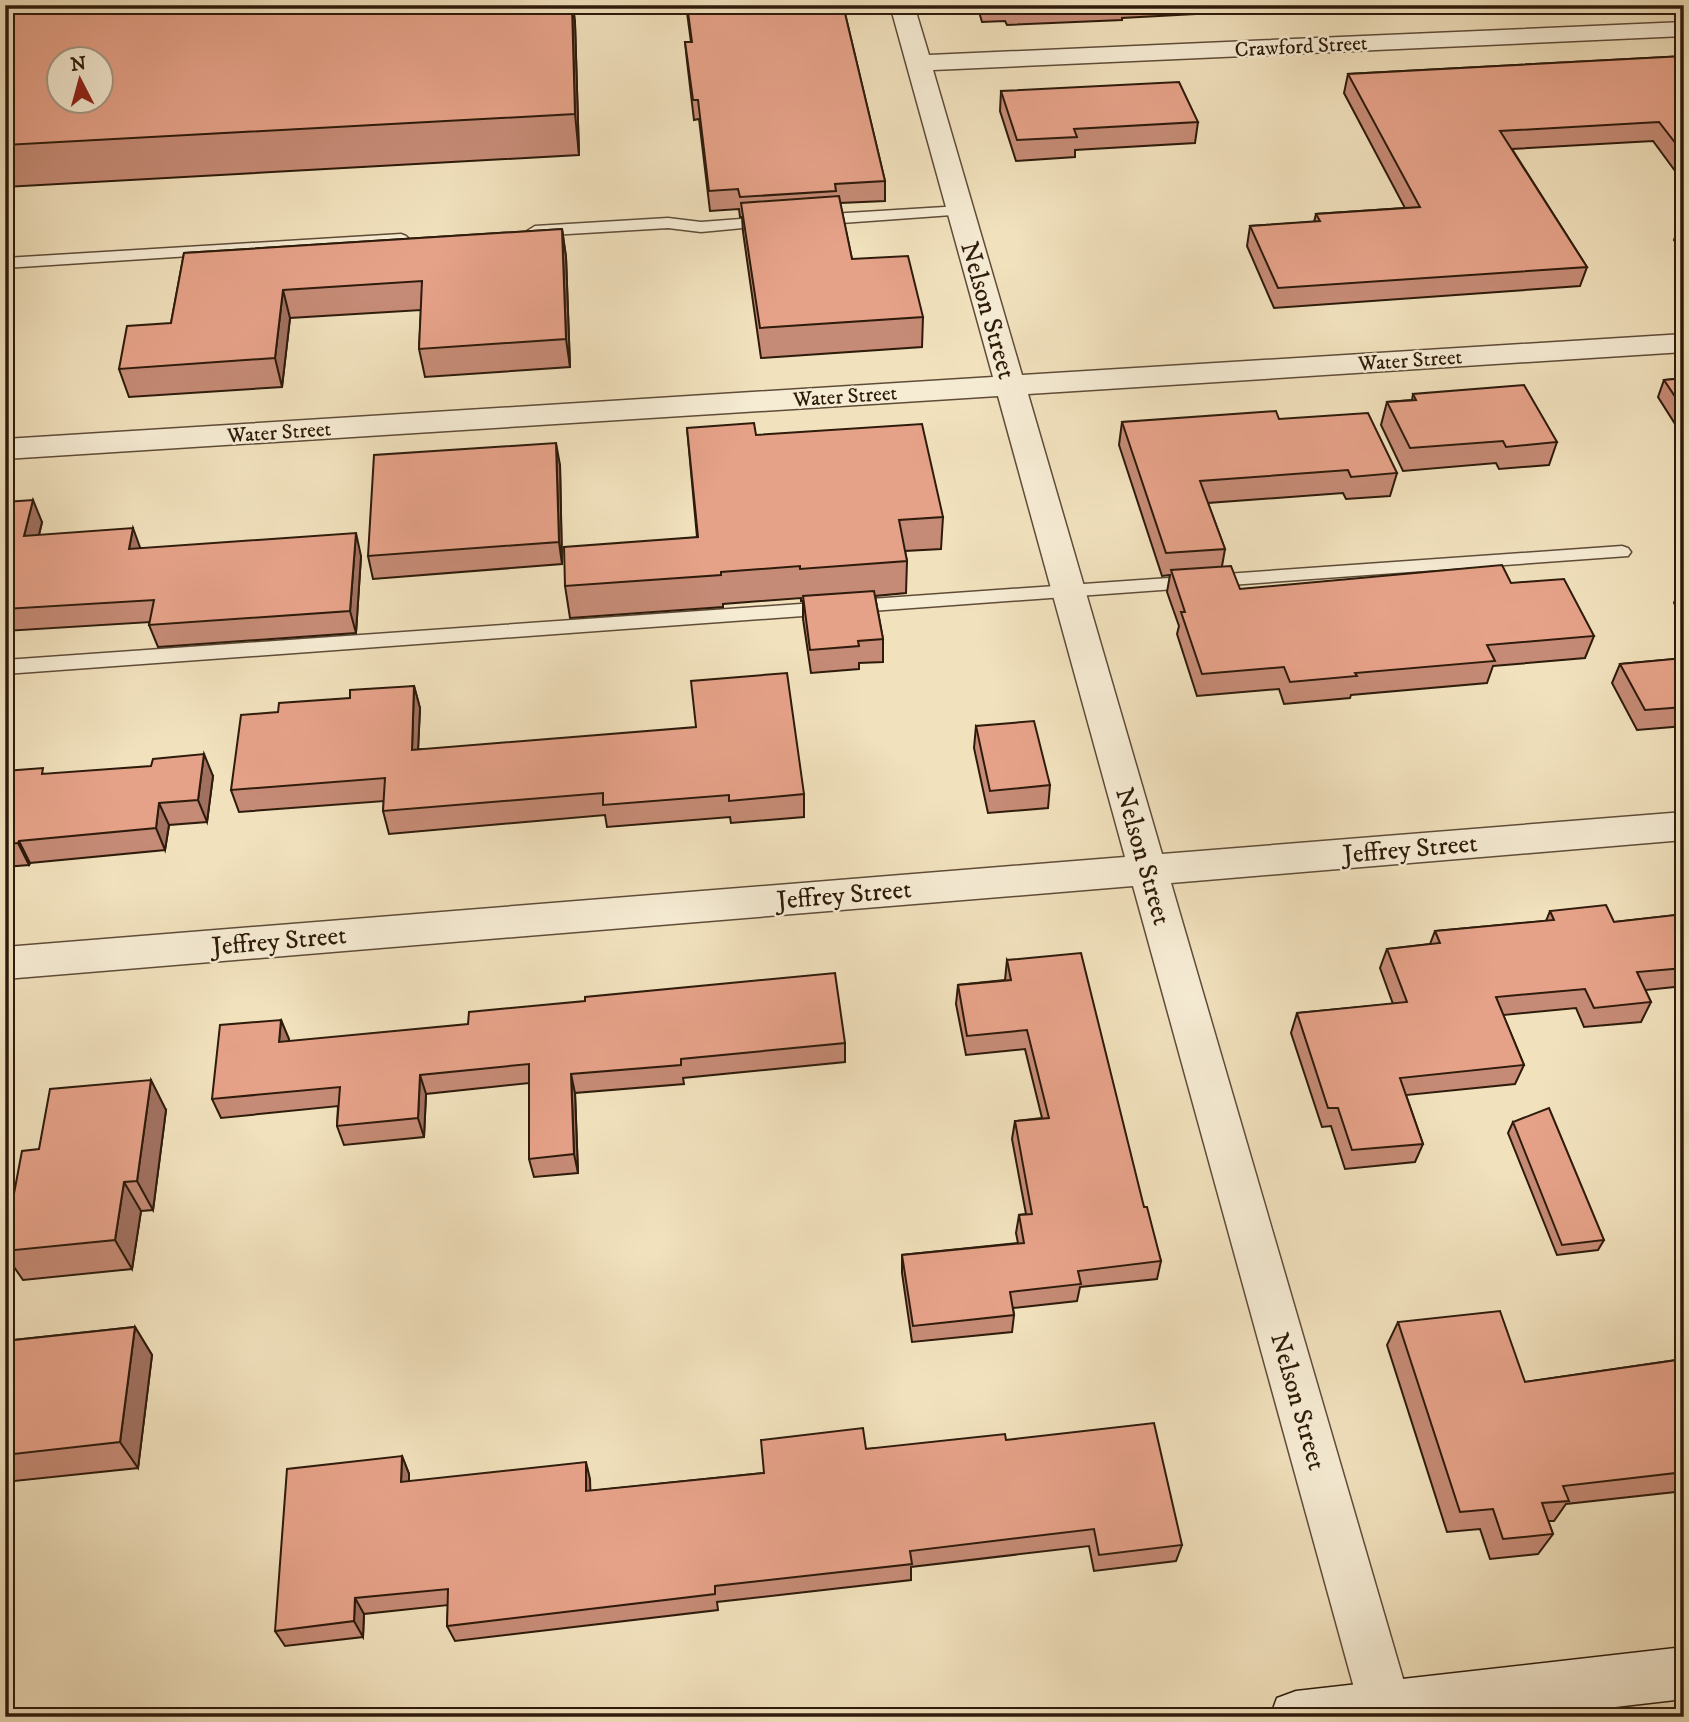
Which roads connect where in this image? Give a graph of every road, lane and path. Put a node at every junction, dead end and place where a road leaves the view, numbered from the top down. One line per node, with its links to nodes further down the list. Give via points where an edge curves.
1 (902, 5): 3 (street, Nelson Street)
2 (1684, 29): 3 (street, Crawford Street)
3 (919, 63): 4 (street, Nelson Street)
4 (961, 211): 5 (lane, via 701,227 668,223); 9 (street, Nelson Street)
5 (516, 232)
6 (419, 238): 7 (lane)
7 (5, 263)
8 (1684, 343): 9 (street, Water Street)
9 (1011, 386): 10 (street, Water Street); 12 (street, Nelson Street)
10 (5, 449)
11 (1622, 552): 12 (lane)
12 (1069, 592): 13 (lane); 15 (street, Nelson Street)
13 (5, 667)
14 (1684, 826): 15 (street, Jeffrey Street)
15 (1147, 869): 16 (street, Jeffrey Street); 18 (street, Nelson Street)
16 (5, 963)
17 (1684, 1673): 18 (street)
18 (1385, 1706): 19 (street)
19 (1296, 1717)

